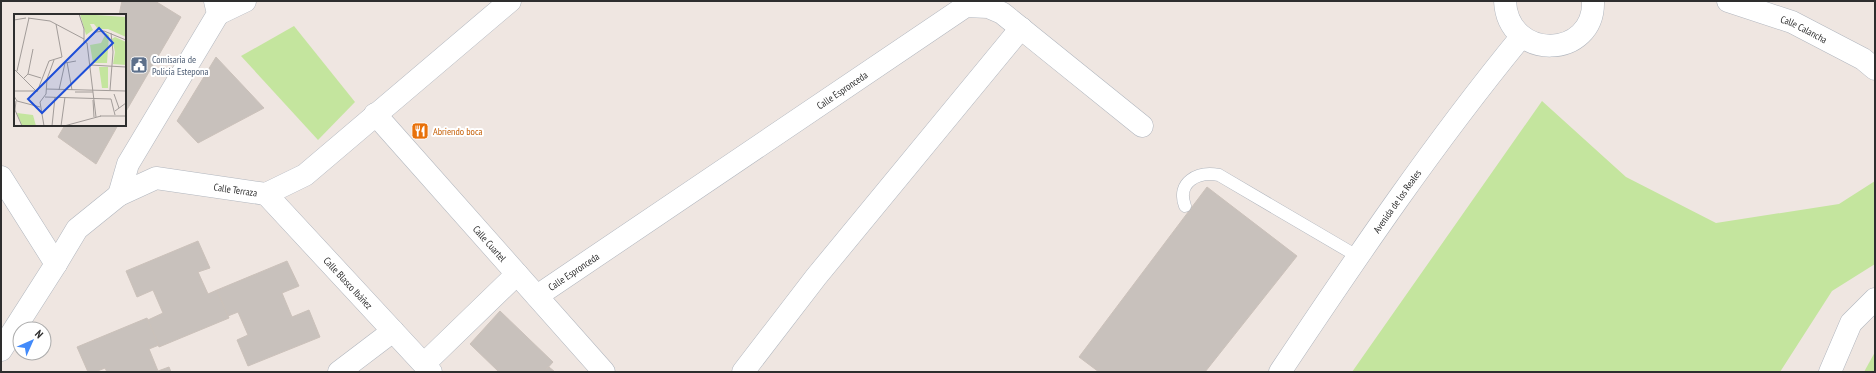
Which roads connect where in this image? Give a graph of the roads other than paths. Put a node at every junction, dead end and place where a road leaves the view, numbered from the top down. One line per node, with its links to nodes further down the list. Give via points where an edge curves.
1 (245, 1): 6 (street)
2 (510, 1): 10 (street, Calle Terraza)
3 (1505, 1): 8 (street, via 1505,12 1511,25)
4 (1594, 1): 8 (street, via 1590,21 1572,41 1546,47 1532,44)
5 (1728, 1): 9 (street, Calle Calancha, via 1792,22 1864,59)
6 (216, 8): 14 (street, via 128,164)
7 (1021, 28): 11 (street, Calle Espronceda); 19 (street, Calle Espronceda, via 988,6 966,6); 26 (street, via 816,277)
8 (1521, 36): 16 (street, Avenida de los Reales, via 1492,71)
9 (1875, 69)
10 (375, 114): 13 (street, Calle Terraza, via 305,175); 18 (street, Calle Cuartel)
11 (1142, 126)
12 (1, 177): 17 (street)
13 (266, 194): 14 (street, Calle Terraza, via 156,178); 21 (street, Calle Blasco Ibáñez)
14 (119, 195): 17 (street, Calle Terraza, via 77,229)
15 (1185, 206): 16 (lane, via 1182,194 1188,182 1202,174 1219,175)
16 (1357, 256): 27 (street, Avenida de los Reales)
17 (56, 264): 22 (street, Calle Terraza)
18 (517, 274): 19 (street, Calle Cuartel); 23 (street)
19 (536, 296): 25 (street, Calle Cuartel)
20 (1875, 299): 28 (street, via 1851,323)
21 (393, 331): 23 (street, Calle Blasco Ibáñez); 24 (street)
22 (1, 350)
23 (428, 368)
24 (339, 372)
25 (604, 372)
26 (743, 372)
27 (1280, 372)
28 (1830, 372)

